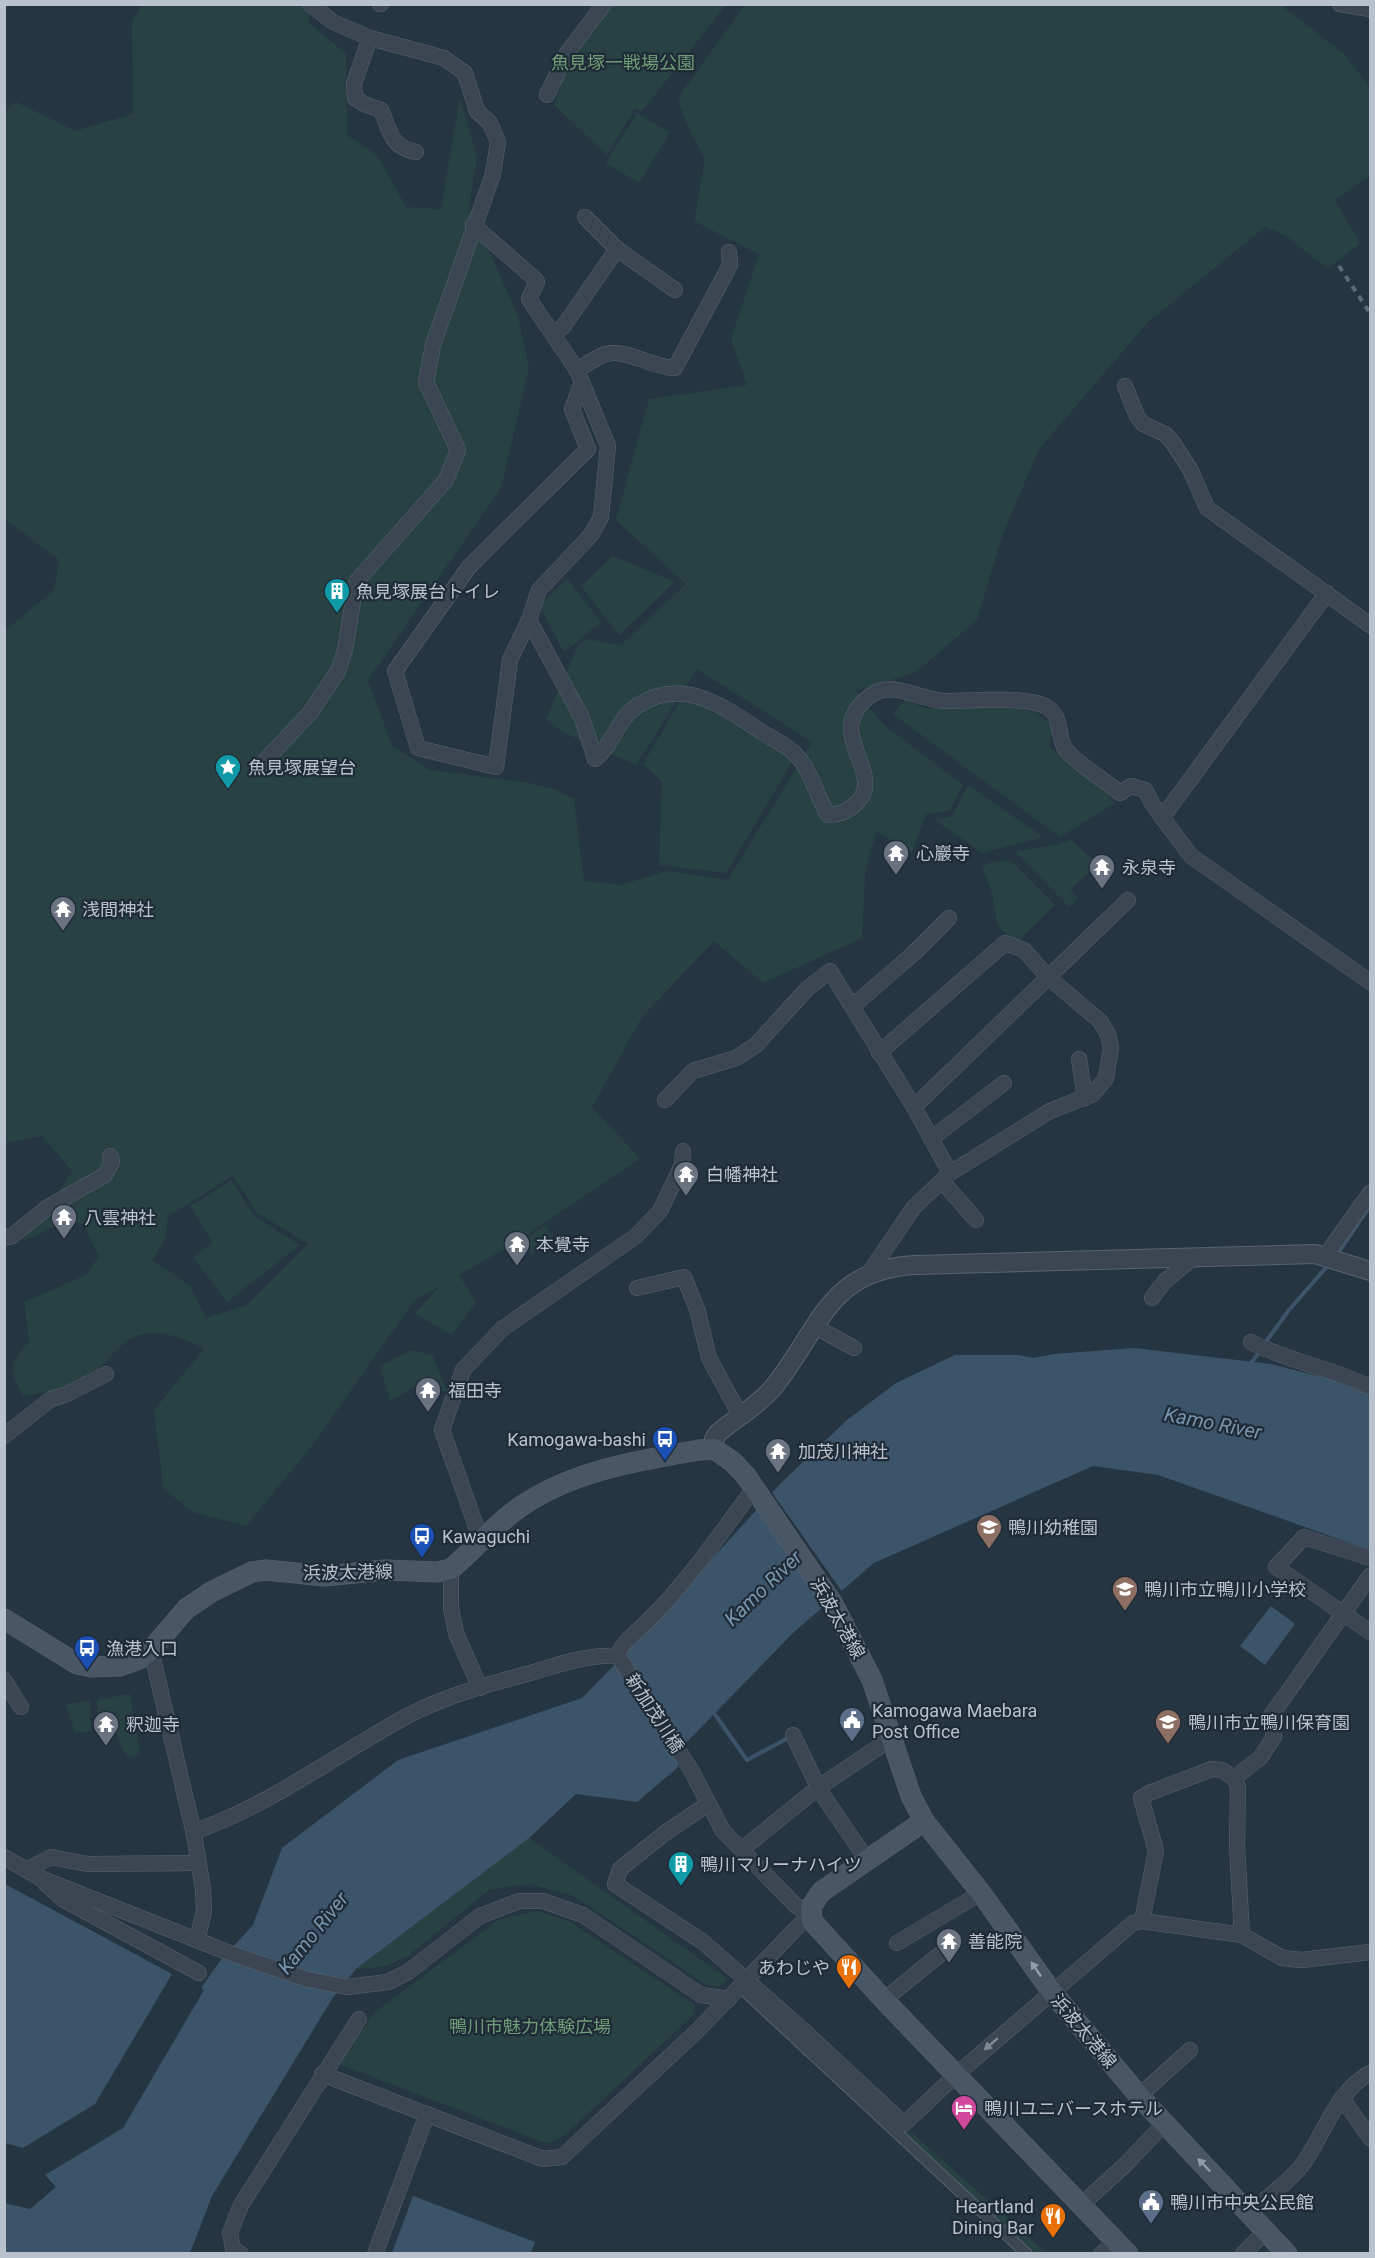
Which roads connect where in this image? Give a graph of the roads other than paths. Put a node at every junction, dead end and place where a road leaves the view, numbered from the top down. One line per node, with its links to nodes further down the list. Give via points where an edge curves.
1 (310, 4): 5 (street, via 333,22)
2 (604, 4): 6 (street, via 567,53)
3 (1341, 4): 4 (street)
4 (1371, 9)
5 (370, 38): 7 (street, via 354,83 355,98 381,110 394,142); 9 (street, via 444,57 465,73 477,111 490,123 498,142 493,174)
6 (547, 95)
7 (416, 152)
8 (585, 217): 10 (street)
9 (473, 225): 13 (street, via 535,279 529,299); 19 (street, via 433,345 426,382 458,450 452,468 446,480 356,582 338,671 310,713)
10 (616, 249): 12 (street); 13 (street, via 563,327)
11 (729, 252): 14 (street, via 730,265 675,368 606,354)
12 (675, 290)
13 (553, 333): 14 (street)
14 (580, 376): 17 (street, via 608,446 601,517 591,535 539,590); 17 (street, via 572,409 588,449 470,567 395,671 418,748 496,767 510,660)
15 (1125, 386): 16 (street, via 1143,424 1171,440 1208,508)
16 (1327, 593): 18 (street); 20 (street)
17 (529, 620): 20 (street, via 582,718 596,759 606,751 621,721 635,707 655,696 678,692 696,695 726,708 796,755 828,815 840,815 863,796 865,779 850,733 855,712 867,697 883,690 942,701 994,699 1044,706 1060,725 1065,748 1120,793 1131,786 1145,790)
18 (1371, 625)
19 (258, 768)
20 (1162, 818): 24 (street, via 1191,856)
21 (1128, 900): 23 (street)
22 (949, 918): 25 (street)
23 (1048, 977): 26 (street, via 1024,950 1005,943); 29 (street, via 1100,1021 1108,1034 1111,1048 1106,1078); 31 (street)
24 (1371, 982)
25 (853, 1006): 26 (street); 30 (street, via 830,971 812,984 756,1045 736,1058 693,1071)
26 (879, 1053): 31 (street)
27 (1079, 1059): 29 (street)
28 (1004, 1083): 32 (street)
29 (1085, 1098): 35 (street, via 1050,1111)
30 (666, 1100)
31 (914, 1107): 32 (street)
32 (932, 1138): 35 (street)
33 (683, 1151): 54 (street, via 682,1165 660,1211 636,1236 502,1329 463,1370 442,1430)
34 (110, 1156): 38 (street, via 112,1161 105,1175 48,1207)
35 (946, 1177): 37 (street); 42 (street, via 914,1207)
36 (1371, 1193): 39 (street)
37 (976, 1220)
38 (4, 1238)
39 (1326, 1255): 40 (street); 41 (street)
40 (1193, 1258): 42 (street, via 915,1265); 44 (street, via 1165,1281)
41 (1371, 1271)
42 (869, 1273): 45 (street, via 837,1294)
43 (638, 1288): 50 (street, via 684,1277 710,1358)
44 (1152, 1298)
45 (814, 1326): 47 (street); 50 (street, via 773,1388)
46 (1251, 1342): 49 (street, via 1274,1354)
47 (854, 1348)
48 (106, 1374): 51 (street, via 51,1399)
49 (1371, 1387)
50 (740, 1415): 52 (street, via 715,1436)
51 (4, 1436)
52 (714, 1449): 53 (main road, 浜波太港線, via 733,1462); 54 (main road, via 596,1470 519,1507)
53 (757, 1491): 62 (street, via 662,1607 623,1645); 67 (main road, 浜波太港線, via 833,1604 866,1665)
54 (481, 1540): 56 (main road)
55 (1371, 1558): 58 (street, via 1304,1537 1276,1567)
56 (451, 1569): 61 (main road, 浜波太港線, via 325,1576 252,1572 186,1609); 64 (street, via 451,1608 456,1633)
57 (1371, 1576): 58 (street)
58 (1344, 1615): 60 (street); 68 (street, via 1270,1717 1274,1737 1260,1758)
59 (4, 1619): 61 (main road, 浜波太港線, via 66,1658 92,1667 129,1663)
60 (1371, 1632)
61 (152, 1650): 72 (street)
62 (619, 1656): 64 (street, via 569,1662); 70 (street, 新加茂川橋)
63 (4, 1680): 65 (street)
64 (480, 1688): 72 (street, via 411,1714 262,1803)
65 (21, 1707)
66 (793, 1735): 69 (street)
67 (892, 1738): 69 (street); 71 (main road, 浜波太港線, via 911,1796)
68 (1234, 1778): 81 (street, via 1212,1768 1142,1798 1156,1851); 82 (street, via 1238,1787)
69 (819, 1787): 73 (street); 75 (street)
70 (708, 1804): 73 (street, 新加茂川橋, via 723,1831); 88 (street, via 620,1869 615,1884 703,1942)
71 (924, 1821): 75 (main road); 79 (main road, 浜波太港線)
72 (193, 1832): 76 (street)
73 (741, 1850): 80 (street, 新加茂川橋, via 796,1906)
74 (4, 1857): 77 (street)
75 (867, 1860): 80 (main road, via 820,1892)
76 (199, 1863): 77 (street, via 88,1864 51,1857); 83 (street, via 204,1911)
77 (26, 1870): 78 (street)
78 (40, 1878): 83 (street); 87 (street, via 64,1900)
79 (981, 1893): 84 (street); 89 (main road, 浜波太港線, one-way to 79)
80 (810, 1914): 88 (street); 91 (main road, via 819,1930)
81 (1142, 1921): 82 (street); 89 (street, via 1133,1923)
82 (1242, 1935): 85 (street, via 1282,1958 1302,1960)
83 (197, 1940): 90 (street, via 306,1979 347,1987 388,1982 408,1972 467,1925 497,1908 543,1901 583,1915 702,1995)
84 (897, 1943)
85 (1371, 1952)
86 (939, 1955): 91 (street)
87 (199, 1973)
88 (743, 1984): 90 (street); 96 (street, via 904,2124); 108 (street)
89 (1052, 1992): 96 (street, one-way to 96); 97 (main road, 浜波太港線)
90 (729, 1999): 99 (street, via 562,2157 543,2158)
91 (884, 2000): 96 (main road)
92 (359, 2019): 95 (street)
93 (1190, 2050): 97 (street)
94 (1371, 2073): 98 (street, via 1357,2080)
95 (322, 2074): 99 (street); 106 (street, via 241,2205 231,2233 233,2248)
96 (957, 2074): 102 (main road)
97 (1139, 2096): 100 (main road, 浜波太港線)
98 (1342, 2098): 101 (street); 103 (street, via 1304,2162)
99 (427, 2114): 107 (street)
100 (1164, 2124): 102 (street); 103 (main road, 浜波太港線, one-way to 100)
101 (1371, 2138)
102 (1082, 2205): 105 (main road)
103 (1250, 2212): 104 (main road, 浜波太港線)
104 (1266, 2230): 109 (street); 110 (main road, 浜波太港線)
105 (1115, 2249)
106 (241, 2253)
107 (375, 2253)
108 (1027, 2253)
109 (1243, 2253)
110 (1287, 2253)

